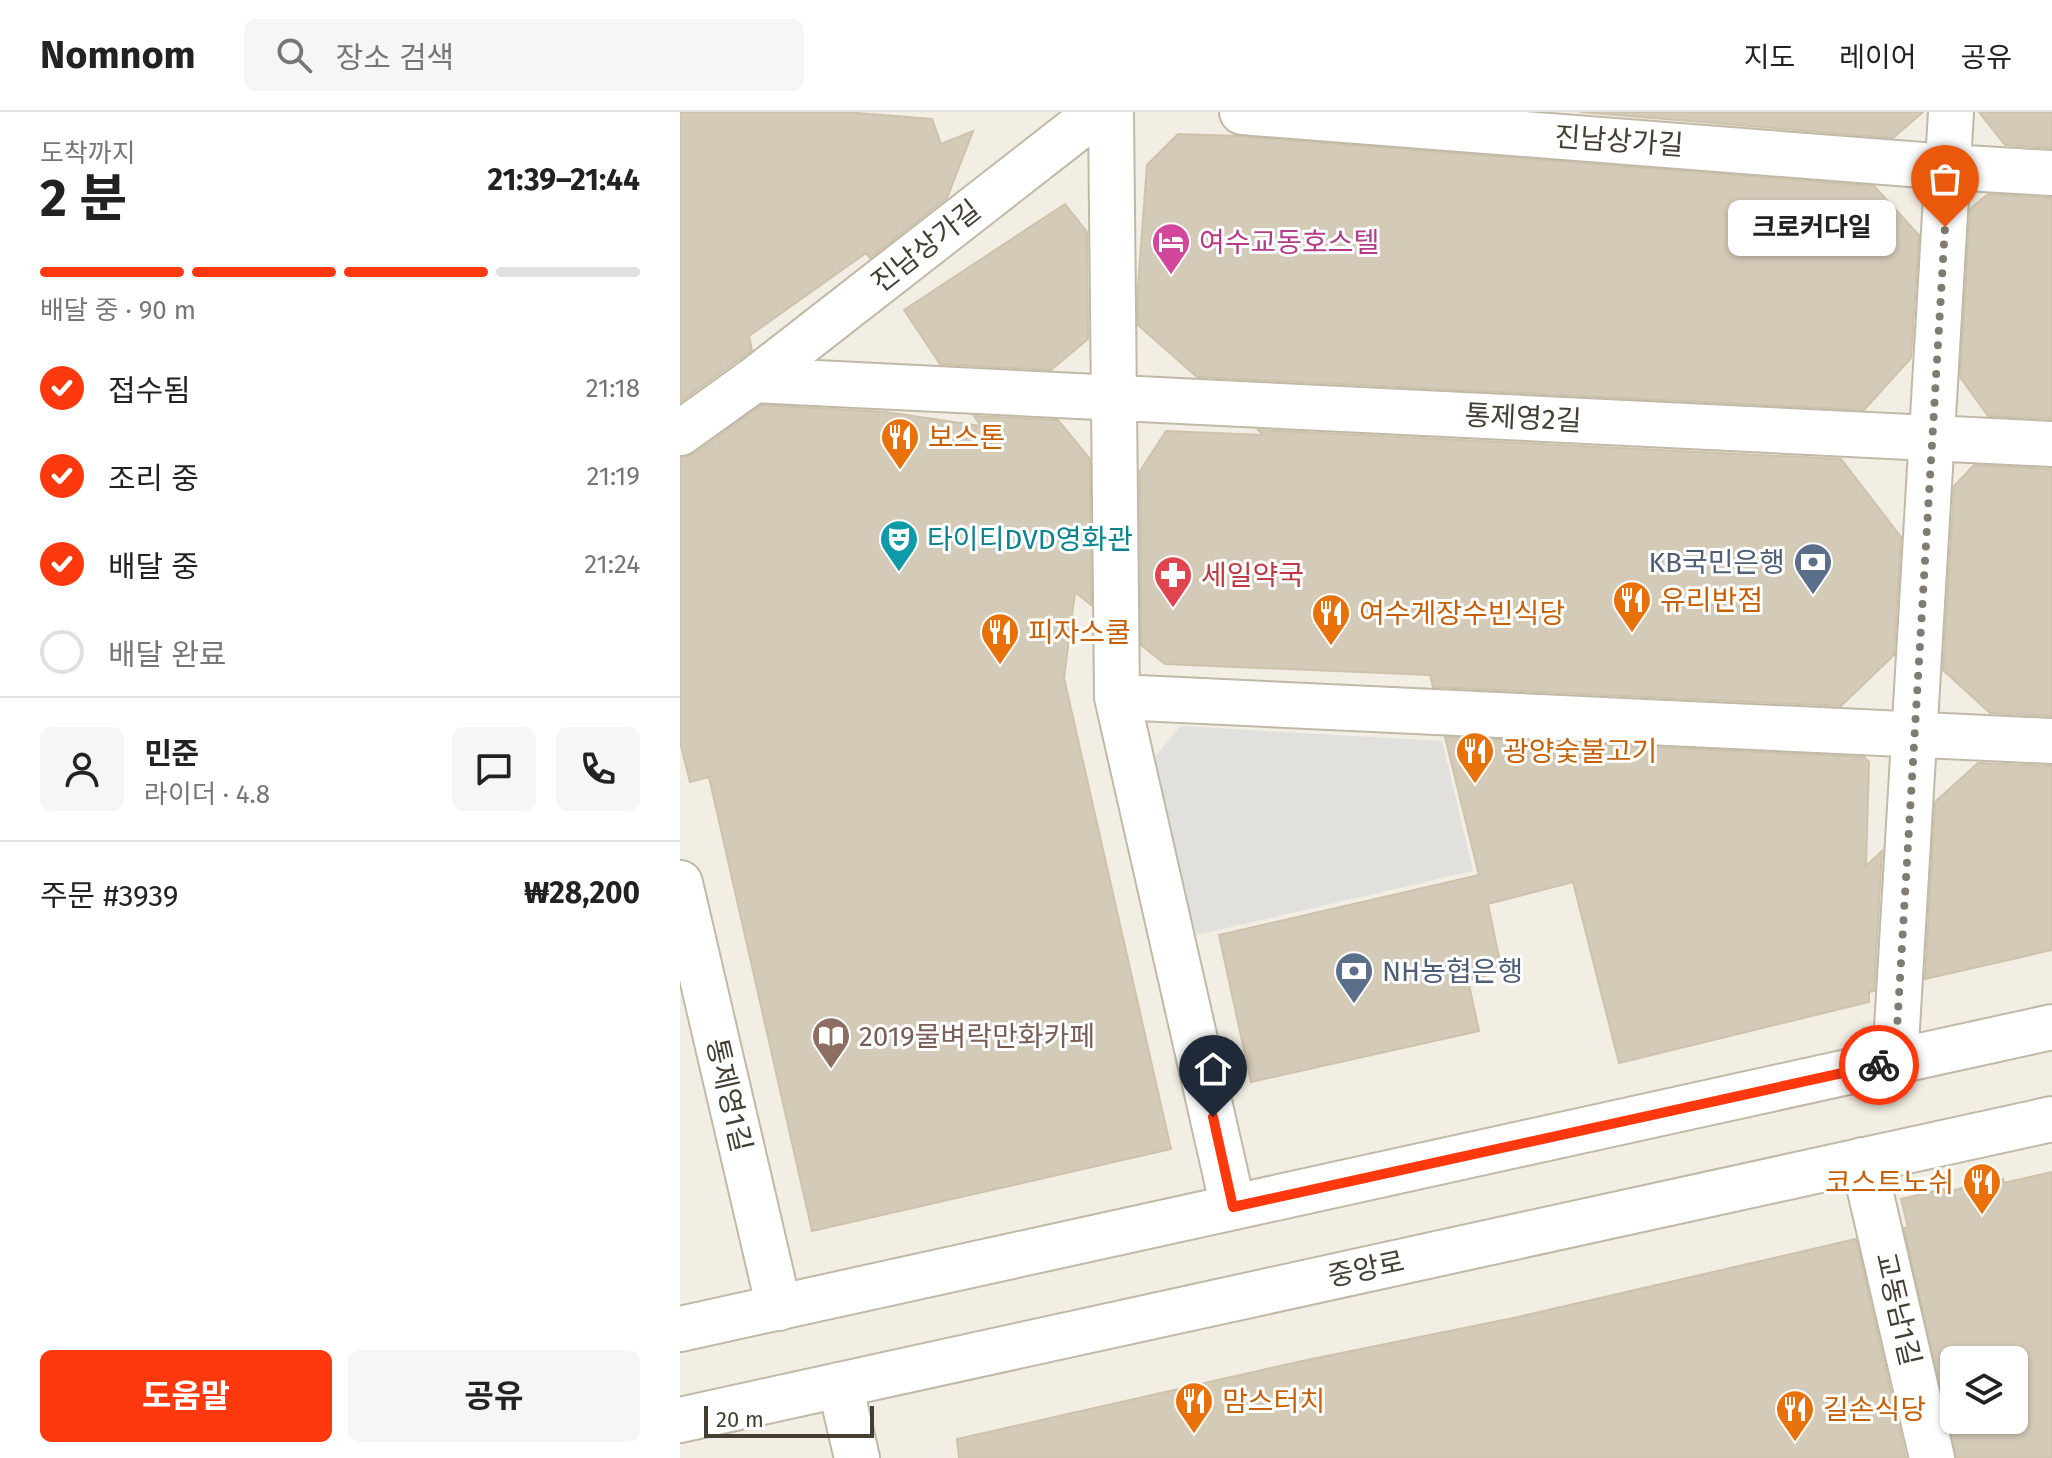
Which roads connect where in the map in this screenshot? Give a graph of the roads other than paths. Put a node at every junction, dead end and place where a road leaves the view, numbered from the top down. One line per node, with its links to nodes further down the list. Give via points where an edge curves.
1 (1098, 112): 7 (street, 진남상가길)
2 (1111, 112): 8 (street)
3 (1242, 112): 5 (street, 진남상가길)
4 (1951, 112): 5 (street)
5 (1948, 167): 6 (street, 진남상가길); 10 (street)
6 (2052, 173)
7 (754, 380): 8 (street); 9 (street, 진남상가길)
8 (1115, 397): 10 (street, 통제영2길); 12 (street)
9 (680, 433)
10 (1932, 438): 11 (street, 통제영2길); 13 (street)
11 (2052, 444)
12 (1117, 697): 13 (street); 21 (street)
13 (1914, 734): 14 (street); 18 (street)
14 (2052, 741)
15 (680, 883): 16 (street, 통제영1길)
16 (690, 969): 22 (street, 통제영1길)
17 (2052, 1027): 18 (street)
18 (1895, 1062): 21 (street)
19 (2052, 1119): 20 (street, 중앙로)
20 (1863, 1160): 24 (street, 중앙로); 27 (street, 교동남1길)
21 (1233, 1207): 22 (street)
22 (779, 1308): 23 (street)
23 (680, 1329)
24 (840, 1385): 25 (street, 중앙로); 26 (street)
25 (680, 1420)
26 (857, 1458)
27 (1932, 1458)

